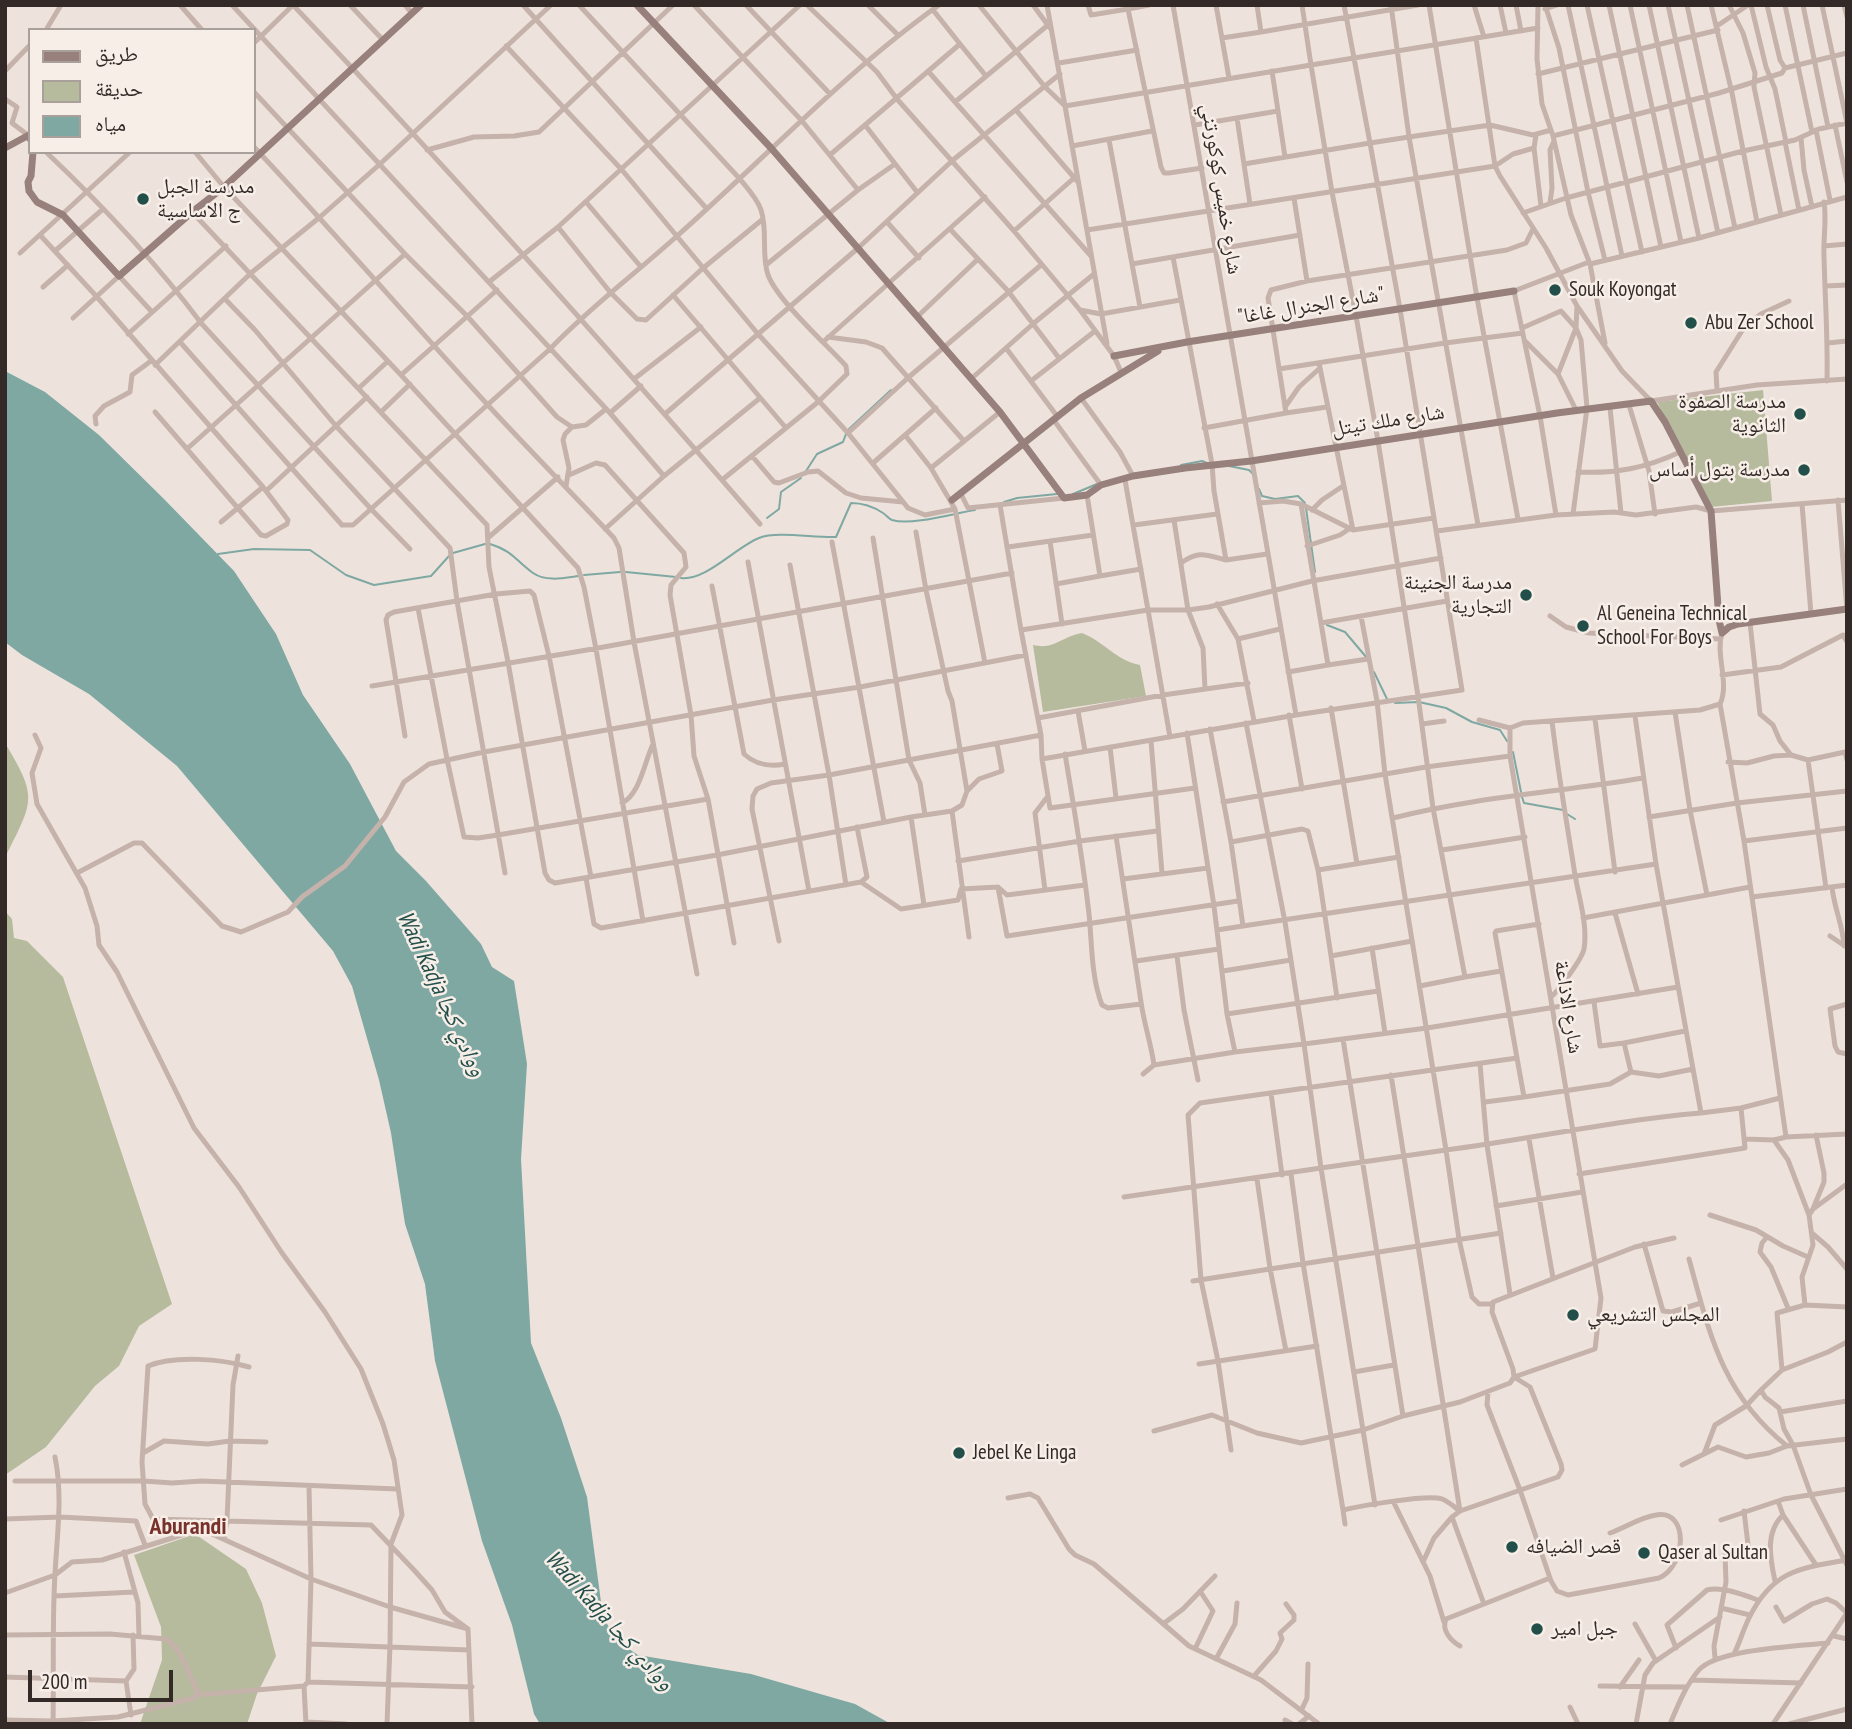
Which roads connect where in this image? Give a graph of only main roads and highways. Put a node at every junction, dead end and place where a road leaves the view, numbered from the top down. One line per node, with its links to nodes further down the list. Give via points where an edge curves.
1 (421, 5): 5 (main road)
2 (637, 5): 11 (main road, via 771,148)
3 (28, 136): 4 (main road)
4 (5, 148)
5 (257, 150)
6 (33, 154): 7 (main road, via 29,191 37,202 63,215 120,276 224,187)
7 (253, 154)
8 (1514, 291): 9 (main road, "شارع الجنرال غاغا")
9 (1162, 348): 10 (main road, "شارع الجنرال غاغا"); 11 (main road, via 1081,398)
10 (1114, 356)
11 (1023, 443): 12 (main road); 13 (main road, شارع ملك تيتل, via 1064,498 1087,495 1101,485 1129,478 1212,464 1651,401 1711,510 1721,636 1728,627)
12 (952, 500)
13 (1847, 609)

